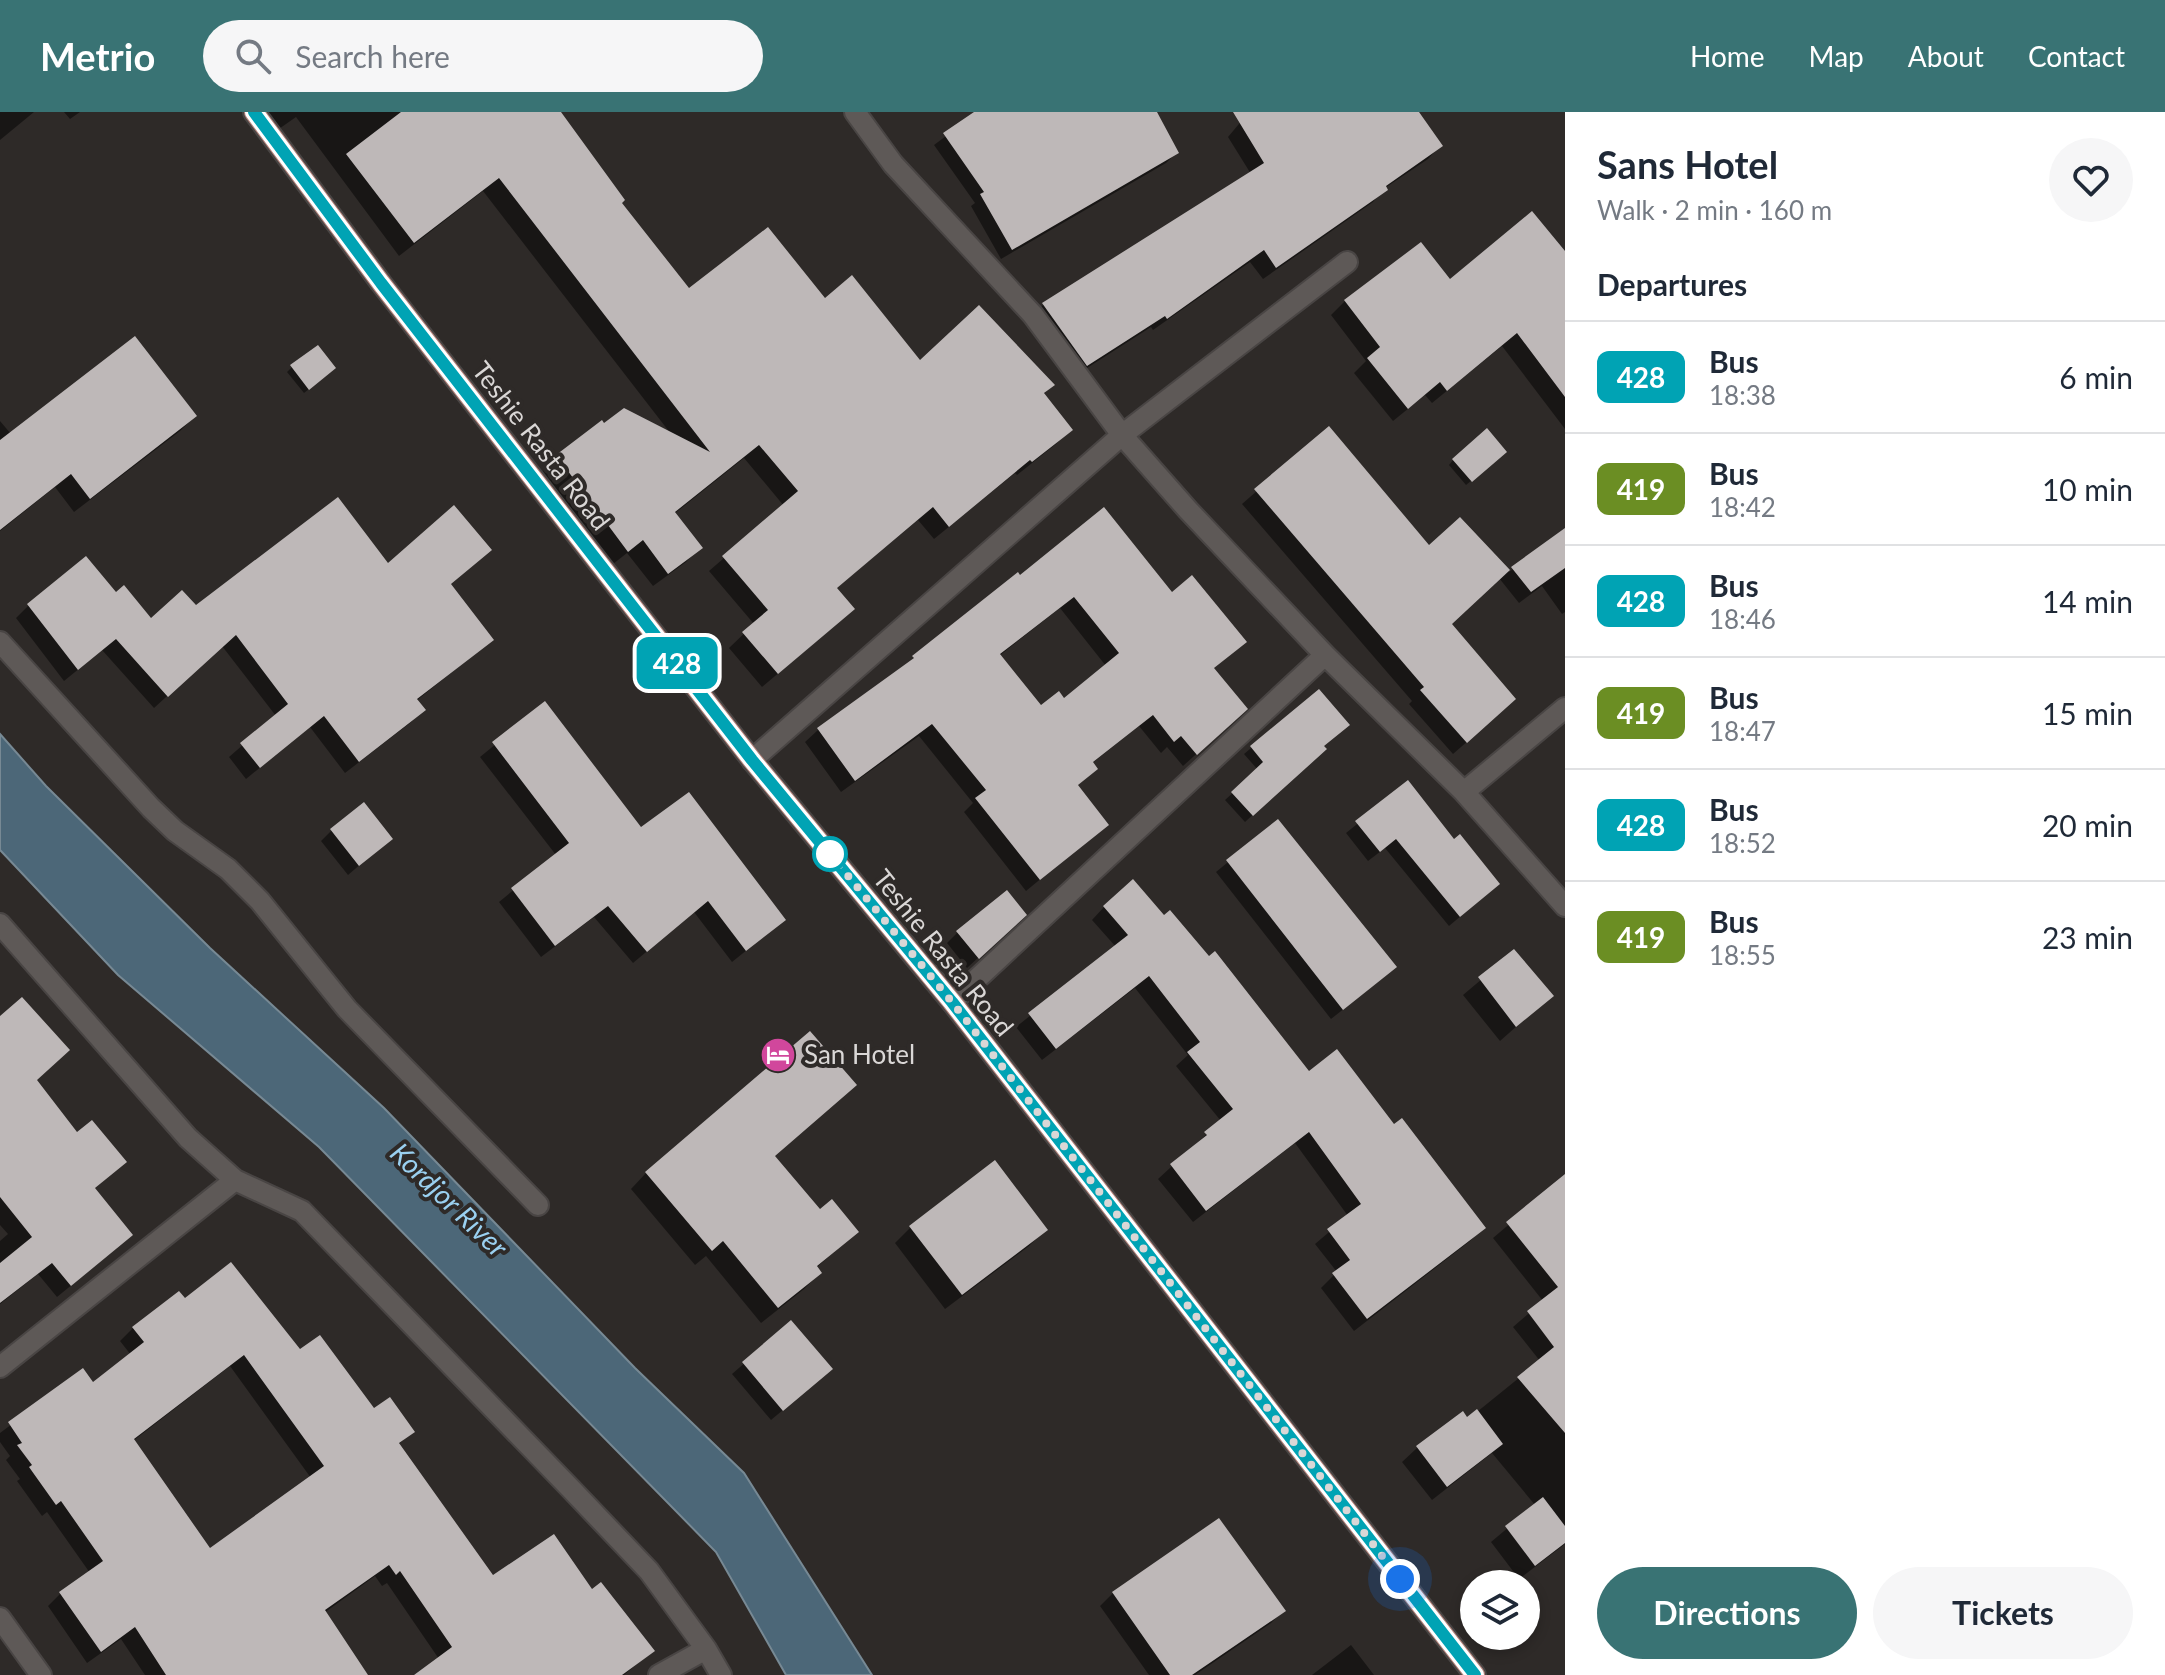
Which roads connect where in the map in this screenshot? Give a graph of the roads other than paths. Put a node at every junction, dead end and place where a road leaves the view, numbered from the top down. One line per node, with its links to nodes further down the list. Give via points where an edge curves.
1 (254, 112): 8 (main road, Teshie Rasta Road)
2 (855, 112): 4 (street, via 893,164 1033,315)
3 (1347, 262): 4 (street)
4 (1122, 435): 6 (street); 8 (street)
5 (0, 642): 14 (street, via 151,808 260,901 347,1009)
6 (1325, 655): 9 (street); 12 (street)
7 (1565, 708): 9 (street)
8 (752, 760): 12 (main road, Teshie Rasta Road)
9 (1464, 792): 10 (street)
10 (1565, 906)
11 (0, 924): 13 (street, via 188,1138)
12 (952, 1002): 21 (main road, Teshie Rasta Road)
13 (235, 1180): 15 (street); 17 (street, via 302,1211 649,1571)
14 (538, 1205)
15 (0, 1367)
16 (0, 1618): 18 (street)
17 (706, 1649): 19 (street); 20 (street)
18 (41, 1675)
19 (659, 1675)
20 (721, 1675)
21 (1475, 1675)

